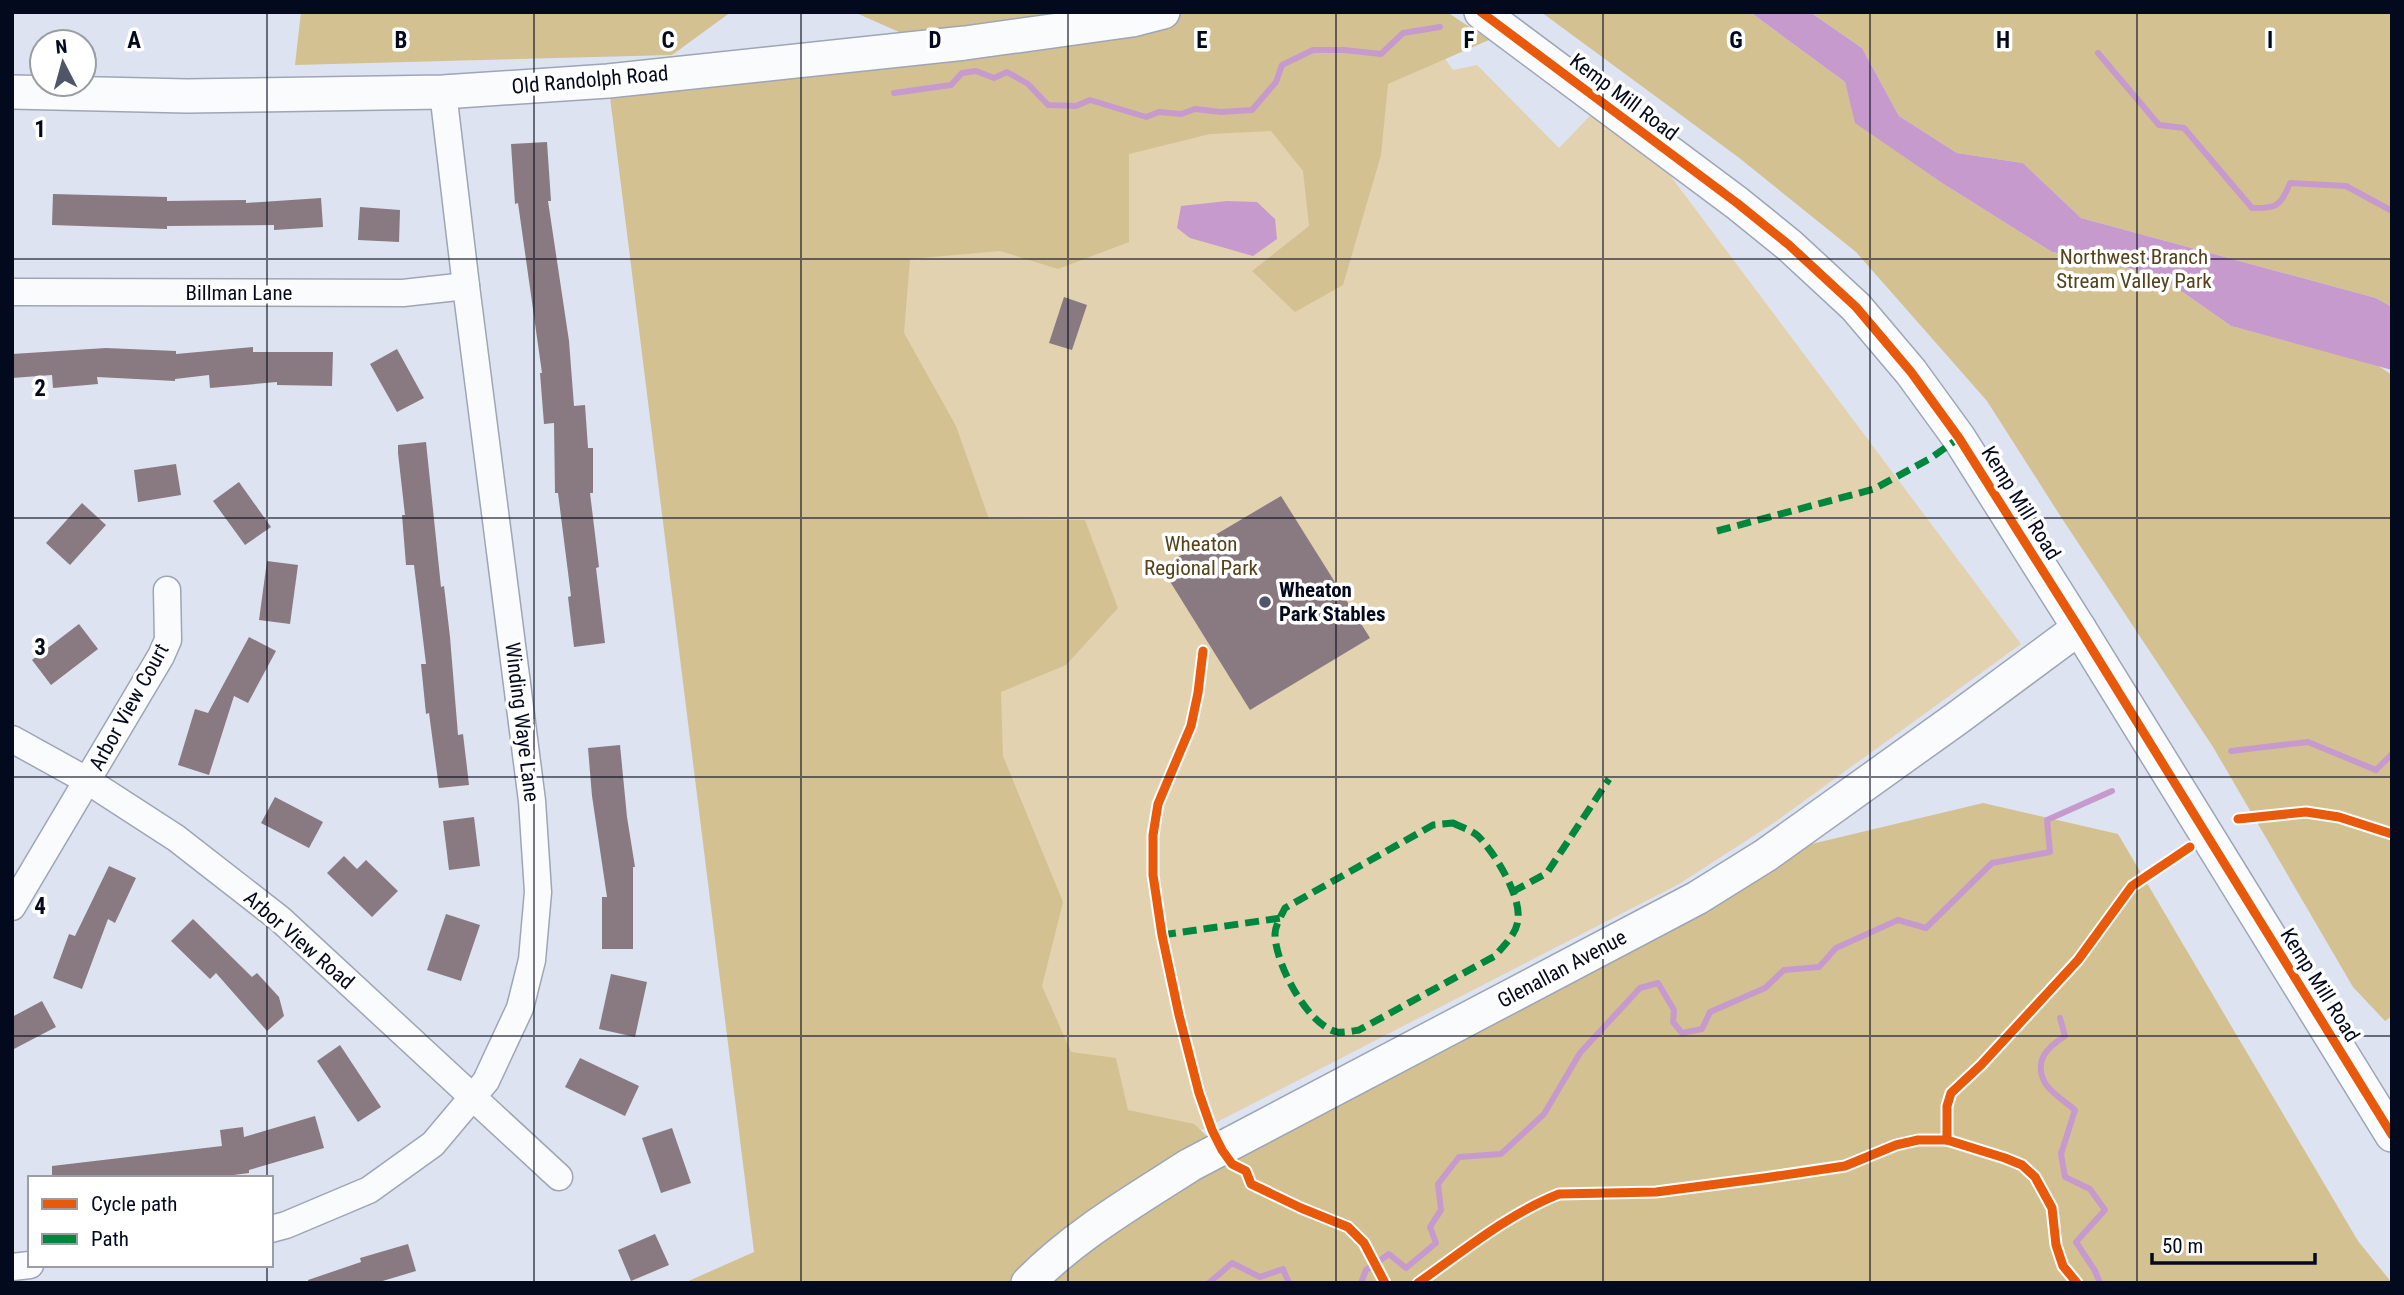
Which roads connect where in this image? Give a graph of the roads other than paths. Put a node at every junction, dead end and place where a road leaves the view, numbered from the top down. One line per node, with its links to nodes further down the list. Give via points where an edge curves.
1 (1163, 12): 4 (street, Old Randolph Road, via 965,43 608,81)
2 (1481, 12): 8 (street, Kemp Mill Road, via 1737,203 1856,307 1959,438)
3 (12, 92): 4 (street, Old Randolph Road, via 187,96)
4 (443, 92): 5 (street, Winding Waye Lane)
5 (466, 286): 6 (street, Billman Lane, via 390,293); 12 (street, Winding Waye Lane, via 532,801 538,892 532,960 520,1008 486,1081)
6 (12, 292)
7 (167, 590): 10 (street, Arbor View Court, via 168,640 162,656)
8 (2079, 628): 13 (street, Kemp Mill Road); 16 (street, Glenallan Avenue, via 1766,855 1698,898 1190,1165 1110,1216)
9 (12, 739): 10 (street, Arbor View Road)
10 (88, 781): 11 (street, Arbor View Court); 12 (street, Arbor View Road, via 176,838 280,919)
11 (12, 907)
12 (473, 1097): 14 (street, Arbor View Road); 15 (street, Winding Waye Lane, via 433,1144 369,1190)
13 (2392, 1135)
14 (559, 1177)
15 (273, 1228)
16 (1028, 1283)

